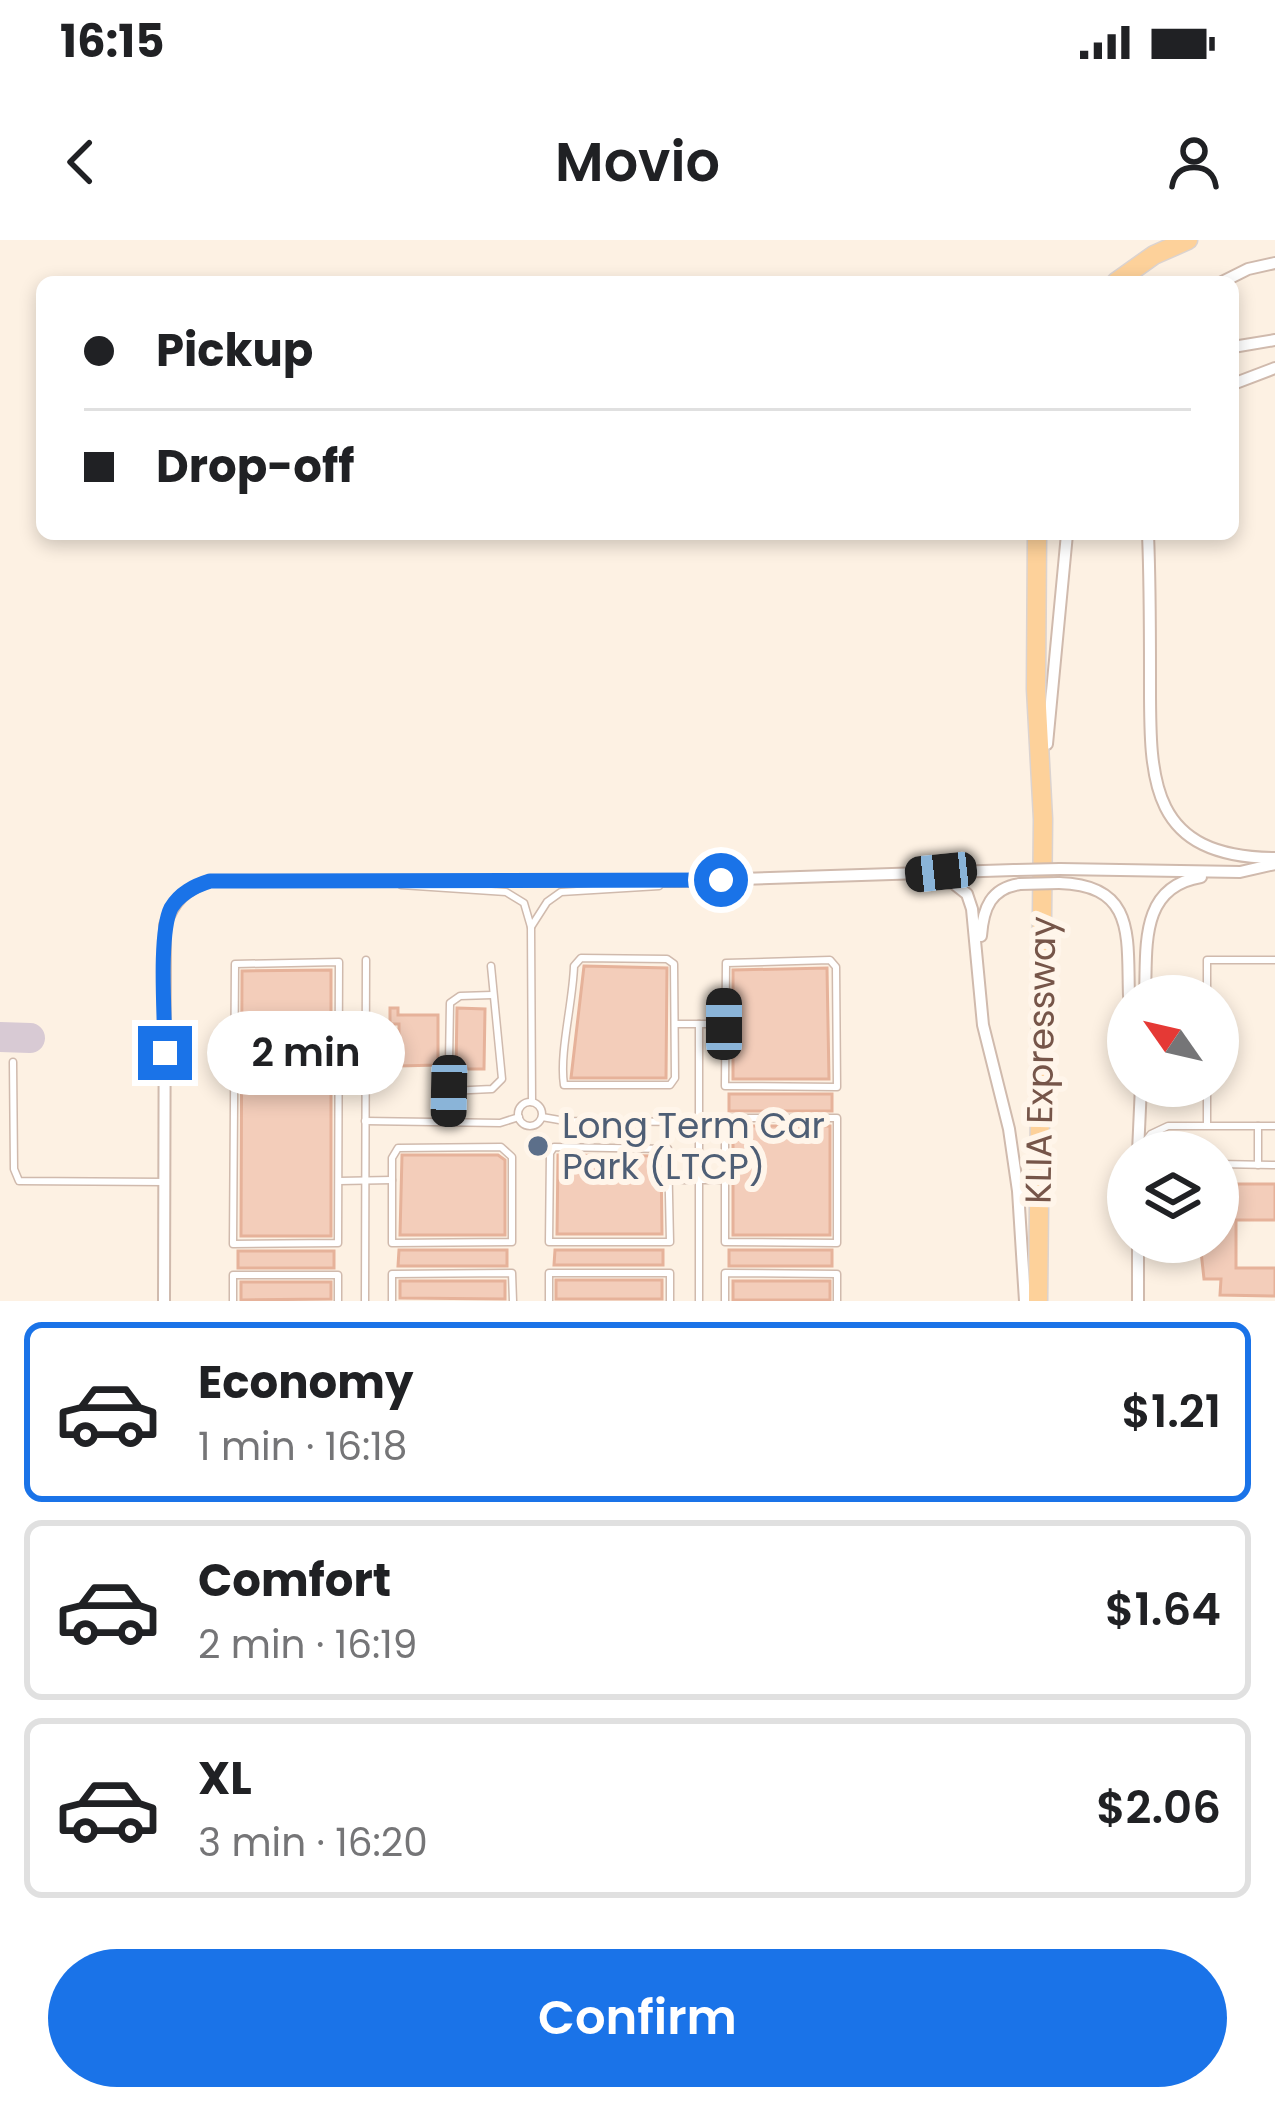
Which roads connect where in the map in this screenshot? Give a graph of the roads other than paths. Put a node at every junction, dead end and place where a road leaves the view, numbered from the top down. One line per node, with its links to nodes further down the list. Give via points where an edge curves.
1 (1188, 240): 3 (main road)
2 (1275, 262): 4 (street)
3 (1124, 276)
4 (1234, 276)
5 (1275, 340): 6 (street)
6 (1239, 346)
7 (1275, 368): 8 (street)
8 (1239, 383)
9 (1037, 540): 12 (main road, KLIA Expressway)
10 (1066, 540): 12 (street)
11 (1151, 540): 13 (street, via 1150,747 1159,795 1198,842)
12 (1042, 819): 68 (main road, KLIA Expressway)
13 (1275, 861): 14 (street)
14 (1240, 872): 15 (street, bridge); 24 (street, via 1193,878 1156,901)
15 (892, 877): 17 (street); 22 (street, via 962,888)
16 (375, 880): 17 (street); 18 (lane, via 506,892 524,903); 54 (street, via 210,881 180,896 165,925)
17 (679, 881): 18 (lane, via 561,892)
18 (530, 927): 32 (lane)
19 (366, 960): 36 (lane)
20 (1275, 960): 25 (lane, via 1207,960)
21 (490, 966): 26 (lane)
22 (979, 969): 23 (street, bridge, via 996,892 1059,884 1096,889 1121,912); 67 (street, via 982,1025 1018,1191)
23 (1129, 975)
24 (1146, 975)
25 (1207, 975)
26 (492, 995): 31 (lane, via 450,1003); 31 (lane, via 502,1079 492,1089)
27 (675, 1024): 27 (lane, via 670,1085 563,1082 578,959 670,959); 28 (lane)
28 (699, 1024): 29 (lane); 38 (lane)
29 (724, 1024): 29 (lane, via 725,1086 837,1087 832,961 728,962)
30 (13, 1062): 43 (lane)
31 (449, 1091): 37 (lane)
32 (532, 1102): 34 (lane); 35 (lane)
33 (1207, 1107): 39 (lane)
34 (519, 1117): 35 (lane, via 531,1125); 37 (lane)
35 (542, 1117): 38 (lane)
36 (365, 1121): 37 (lane); 53 (lane)
37 (448, 1122)
38 (699, 1122): 48 (lane)
39 (1207, 1126): 40 (lane); 44 (lane)
40 (1258, 1126): 41 (lane); 46 (lane)
41 (1275, 1126)
42 (0, 1127): 43 (lane)
43 (14, 1127): 54 (lane, via 14,1174 22,1183)
44 (1157, 1131)
45 (1239, 1165): 46 (lane)
46 (1258, 1165): 47 (lane)
47 (1275, 1165)
48 (700, 1179): 50 (lane); 51 (lane); 64 (lane)
49 (392, 1180): 49 (lane, via 392,1243 512,1242 512,1157 505,1148 398,1148); 53 (lane)
50 (670, 1180): 50 (lane, via 670,1242 549,1242 554,1147 665,1148)
51 (725, 1180): 51 (lane, via 725,1242 837,1243 837,1118 725,1118)
52 (339, 1181): 52 (lane, via 339,962 235,964 233,1244 338,1243); 53 (lane)
53 (365, 1181): 59 (lane)
54 (165, 1182): 56 (street)
55 (1138, 1263): 69 (street)
56 (164, 1301)
57 (233, 1301): 58 (lane, via 233,1275 338,1275)
58 (338, 1301)
59 (364, 1301)
60 (392, 1301): 61 (lane, via 392,1274 512,1273)
61 (513, 1301)
62 (549, 1301): 63 (lane, via 549,1273 670,1273)
63 (670, 1301)
64 (700, 1301)
65 (725, 1301): 66 (lane, via 725,1274 837,1274)
66 (837, 1301)
67 (1025, 1301)
68 (1038, 1301)
69 (1138, 1301)

